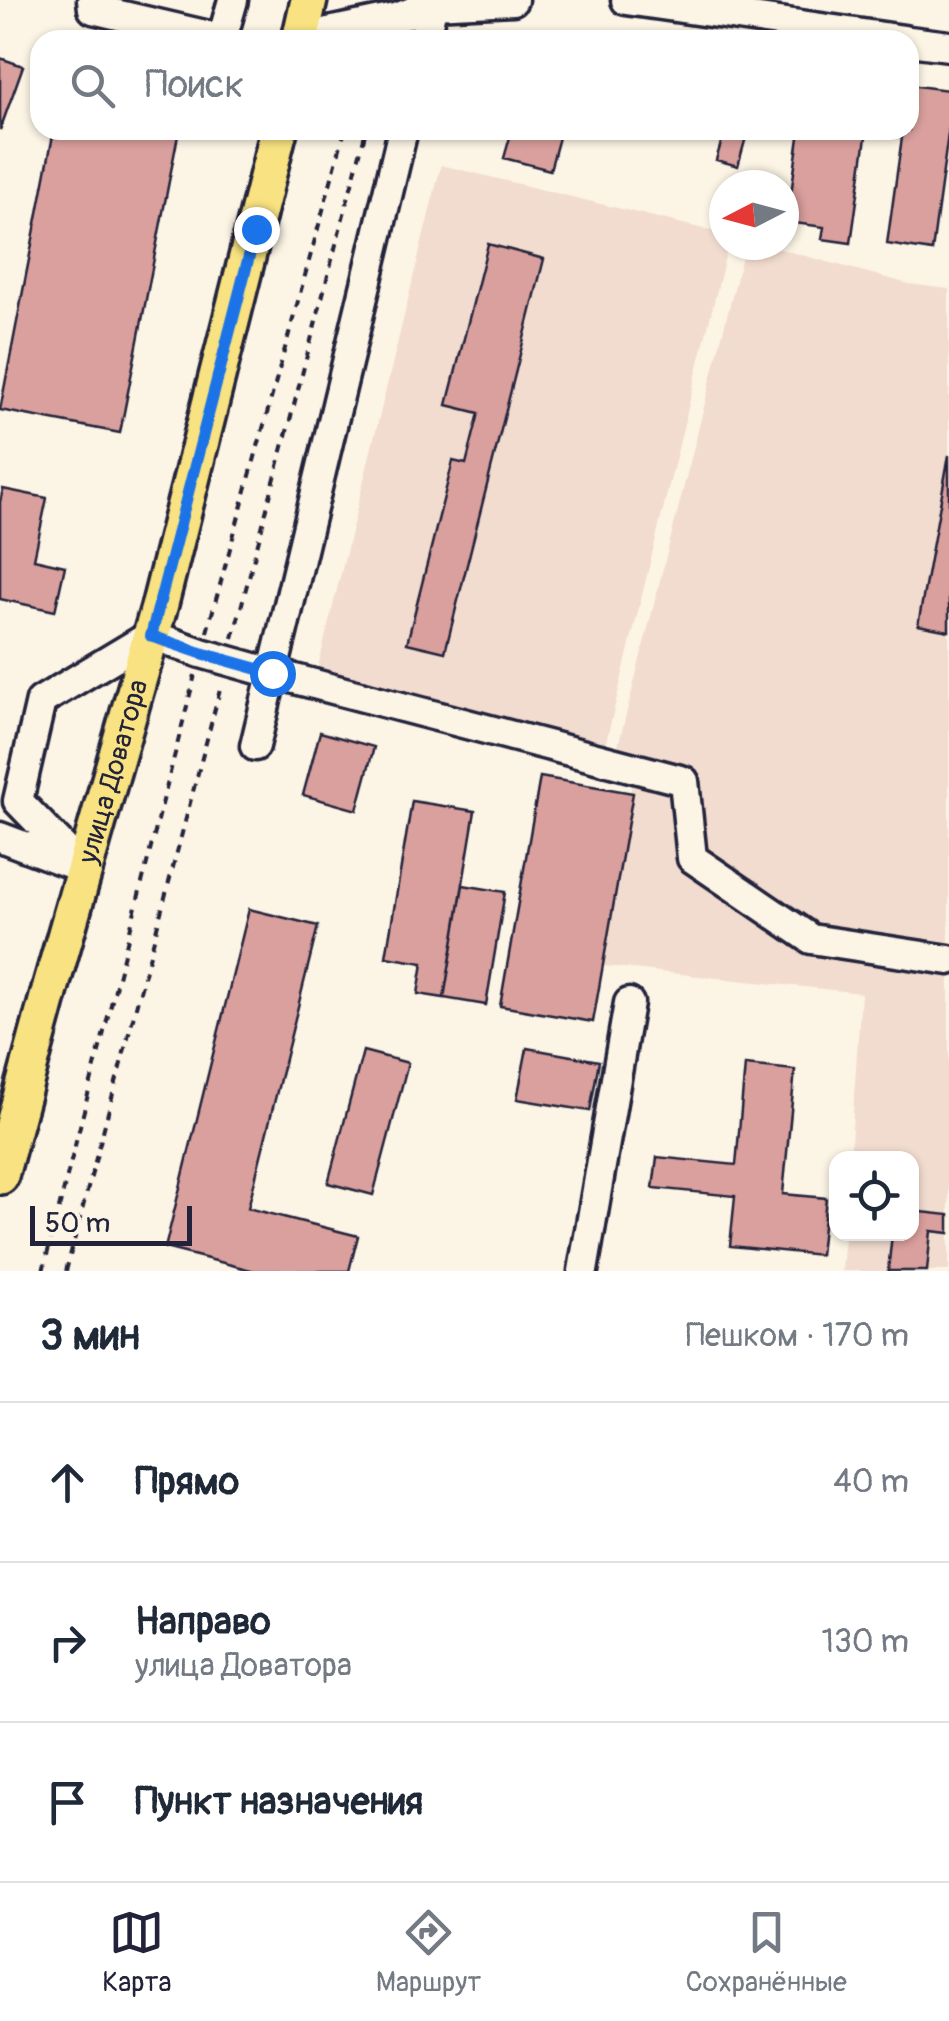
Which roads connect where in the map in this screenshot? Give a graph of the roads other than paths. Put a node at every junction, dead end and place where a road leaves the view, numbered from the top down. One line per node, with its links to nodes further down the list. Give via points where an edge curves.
1 (92, 0): 7 (lane, via 93,8)
2 (233, 0): 8 (lane)
3 (309, 0): 9 (main road)
4 (513, 0): 6 (lane)
5 (626, 0): 12 (lane)
6 (433, 4): 10 (lane); 11 (lane)
7 (183, 30)
8 (226, 30)
9 (302, 30)
10 (341, 30)
11 (426, 30)
12 (837, 30)
13 (919, 42): 14 (lane)
14 (949, 46)
15 (277, 140): 17 (main road, улица Доватора)
16 (401, 140): 18 (lane)
17 (151, 636): 18 (lane); 21 (main road, улица Доватора); 21 (lane, via 41,701 18,800)
18 (272, 673): 19 (lane); 22 (lane, via 684,781 692,858 811,940)
19 (255, 746)
20 (0, 836): 21 (lane)
21 (84, 869): 24 (main road, улица Доватора)
22 (949, 960)
23 (629, 1003): 25 (lane)
24 (0, 1176)
25 (582, 1271)

